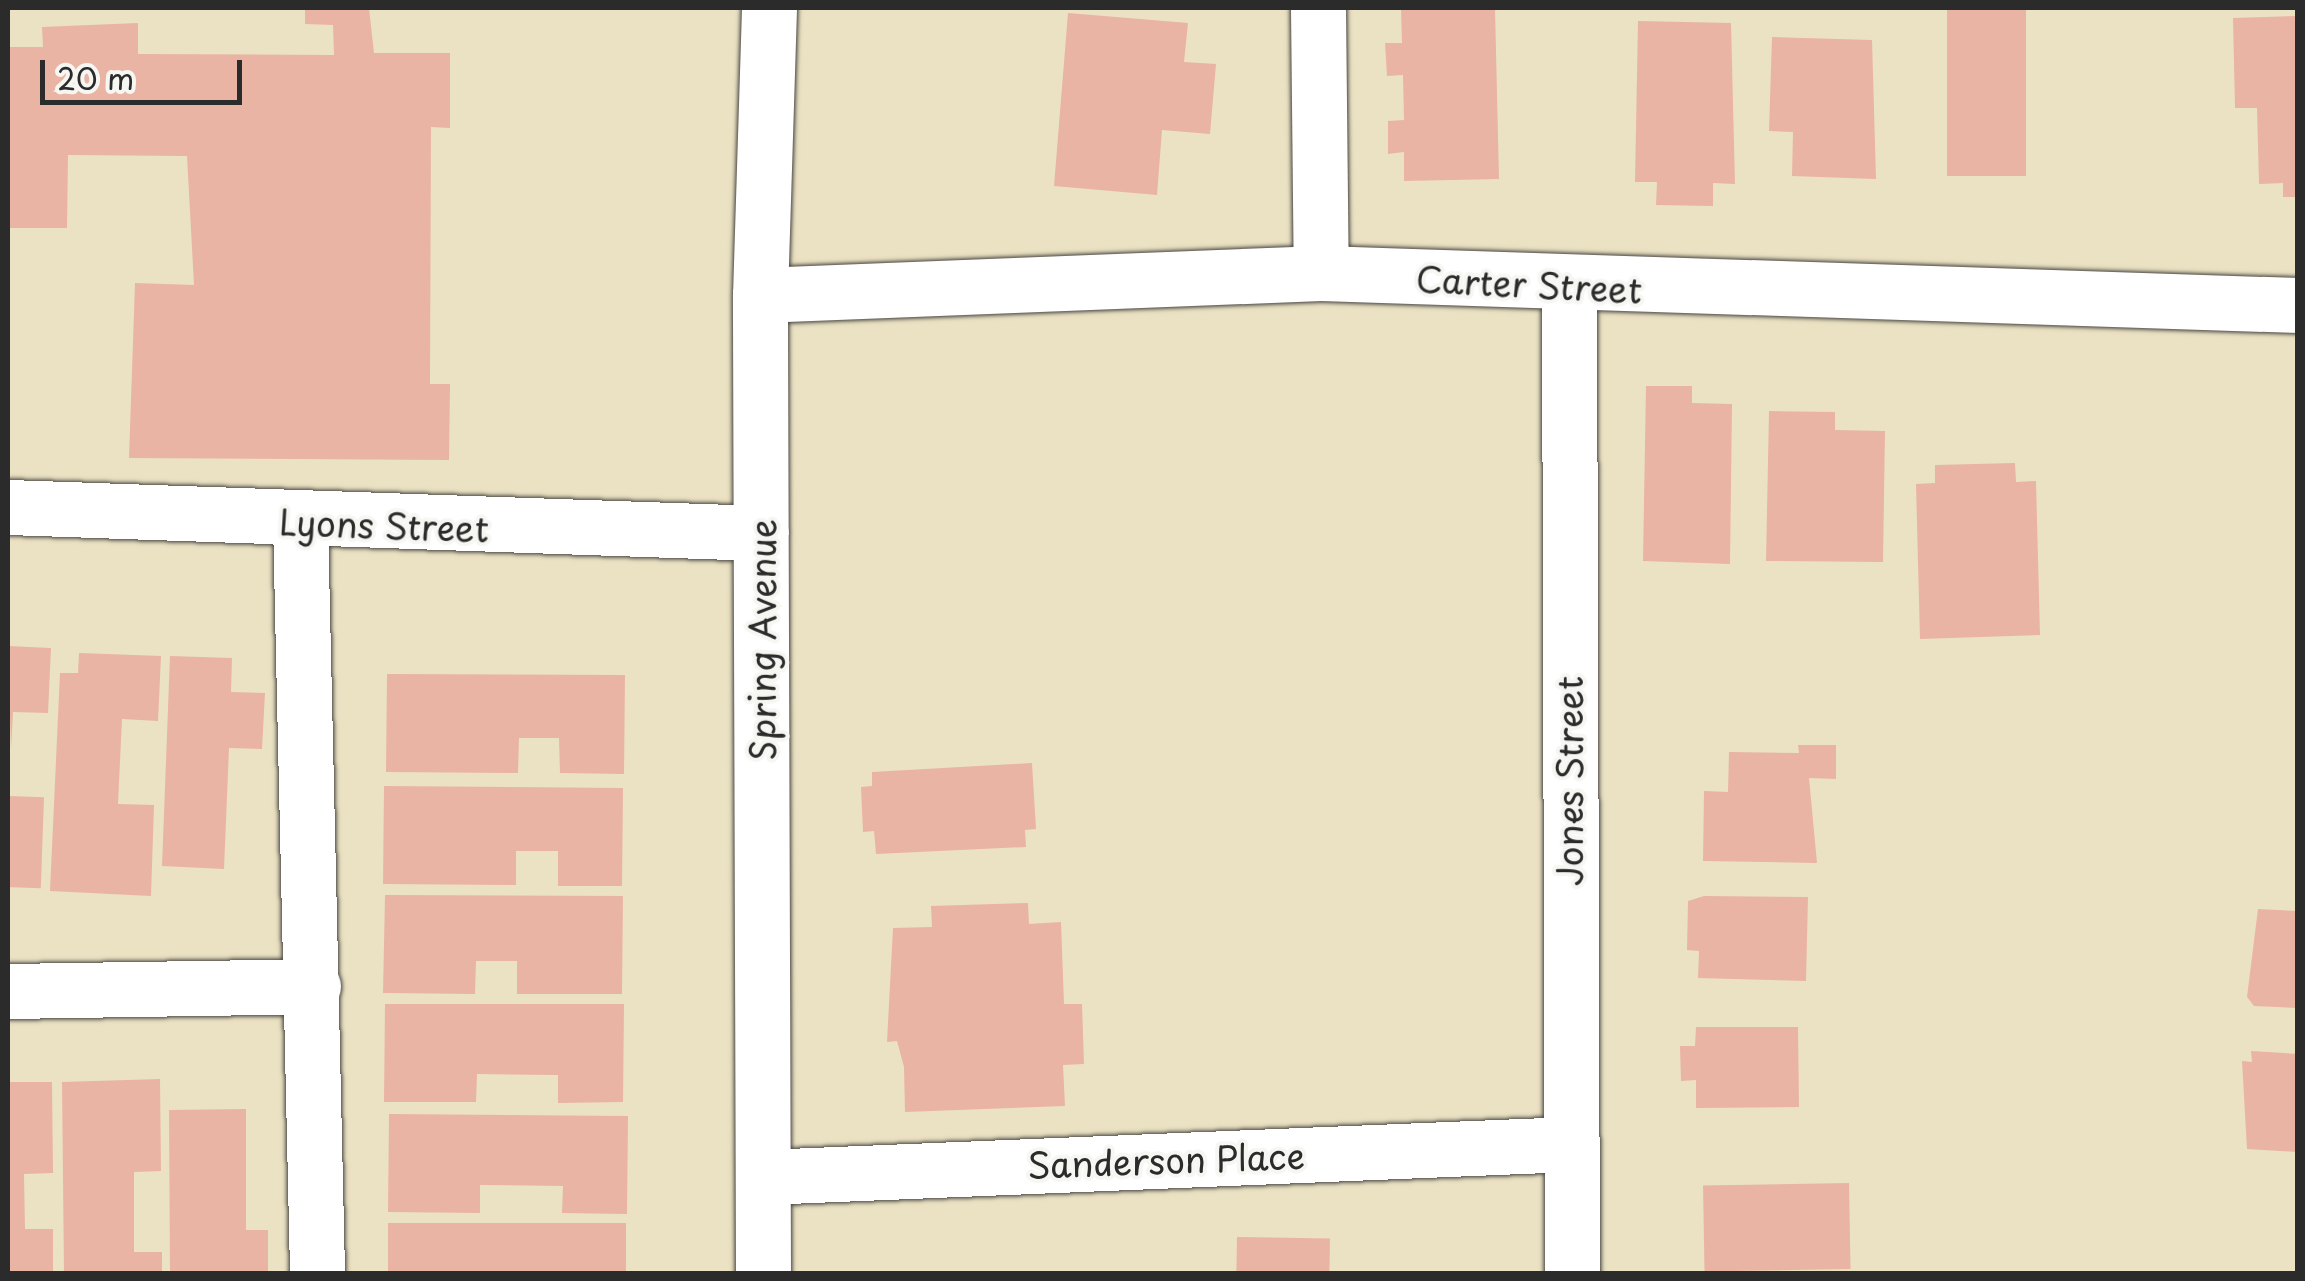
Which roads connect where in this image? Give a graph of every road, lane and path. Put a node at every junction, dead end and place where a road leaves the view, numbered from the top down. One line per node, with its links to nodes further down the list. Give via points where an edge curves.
1 (769, 8): 5 (street, Spring Avenue)
2 (1318, 8): 3 (street)
3 (1321, 273): 4 (street, Carter Street); 5 (street, Carter Street)
4 (1569, 288): 6 (street, Carter Street); 12 (street, Jones Street)
5 (760, 295): 9 (street, Spring Avenue)
6 (2298, 305)
7 (8, 507): 8 (street, Lyons Street)
8 (300, 522): 9 (street, Lyons Street); 10 (street)
9 (761, 533): 13 (street, Spring Avenue)
10 (313, 986): 11 (street); 14 (street)
11 (8, 991)
12 (1569, 1144): 13 (street, Sanderson Place); 16 (street, Jones Street)
13 (763, 1177): 15 (street, Spring Avenue)
14 (317, 1274)
15 (763, 1274)
16 (1572, 1274)

